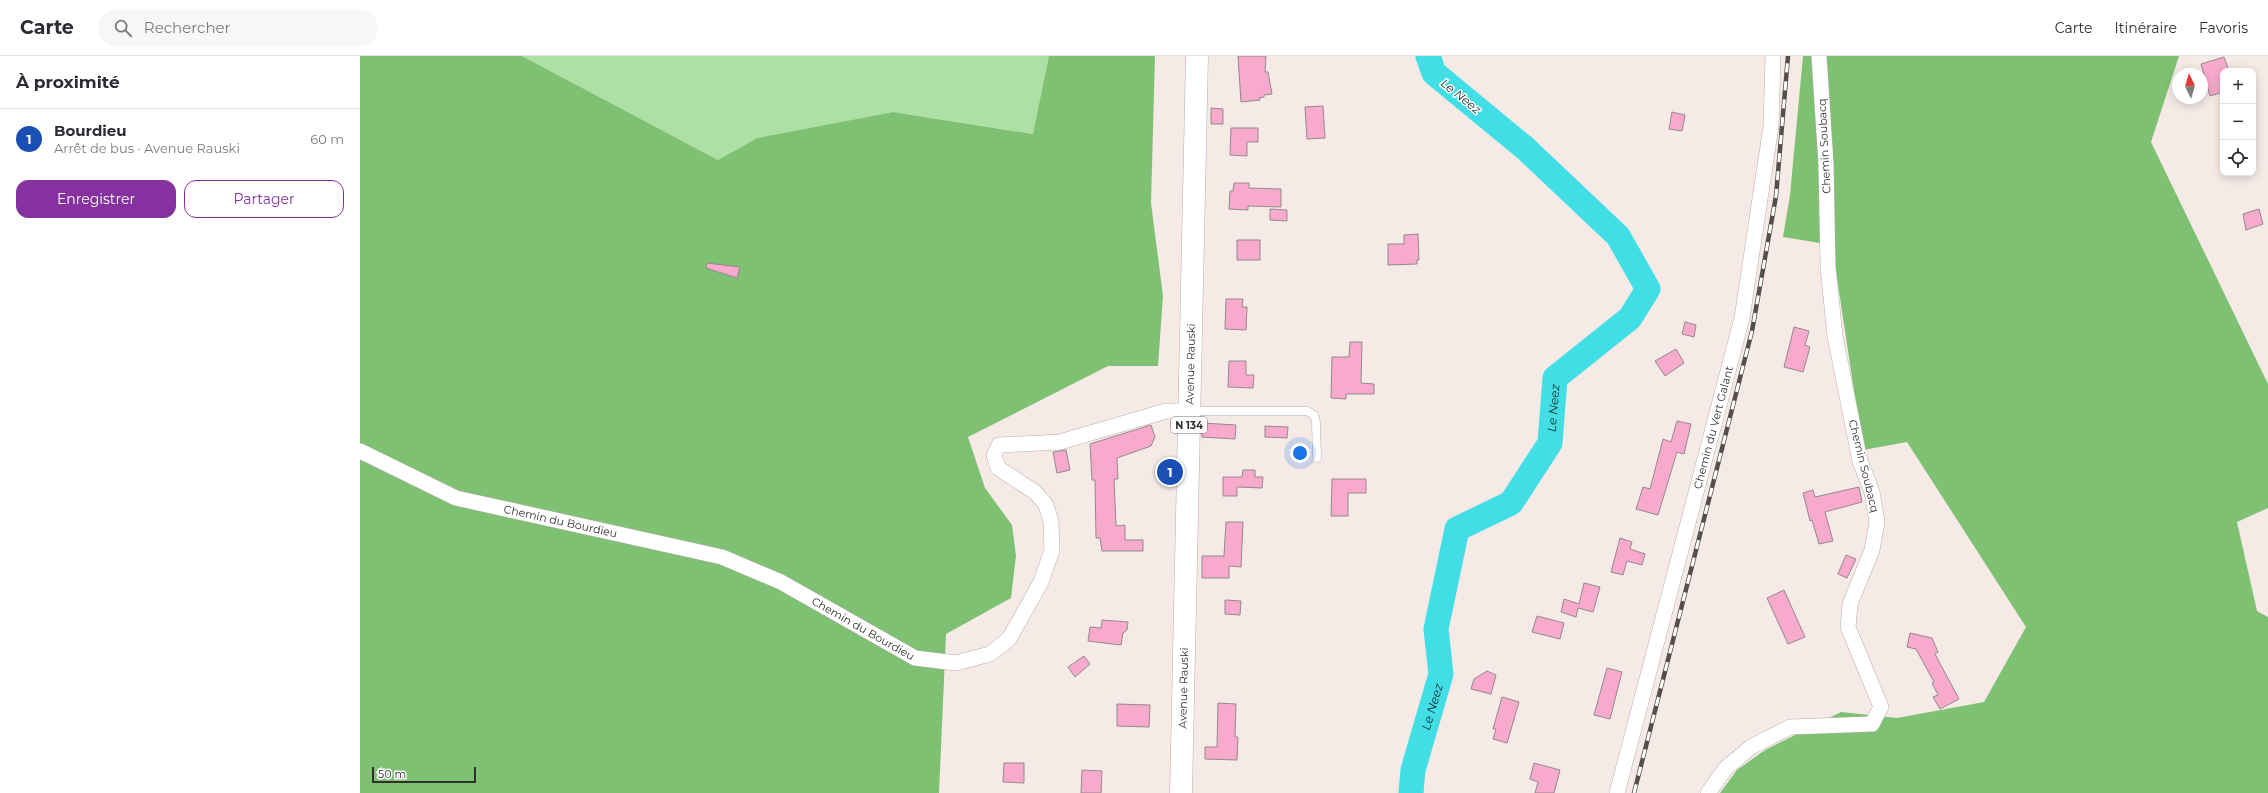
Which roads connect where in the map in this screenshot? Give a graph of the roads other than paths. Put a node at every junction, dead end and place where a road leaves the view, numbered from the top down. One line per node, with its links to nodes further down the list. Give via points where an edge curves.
1 (1197, 56): 4 (main road, Avenue Rauski / N 134)
2 (1773, 56): 8 (street, Chemin du Vert Galant, via 1771,126 1742,318)
3 (1819, 56): 9 (street, Chemin Soubacq, via 1826,164 1828,267 1835,336 1860,461 1872,492 1877,522 1872,550 1850,604 1848,626 1881,707 1872,724 1790,727 1751,748 1726,768)
4 (1190, 411): 5 (street, Chemin du Bourdieu, via 1166,411 1060,442 999,446 994,455 998,468 1035,492 1046,505 1051,520 1052,550 1041,582 1009,639 990,654 956,663 915,658 781,582 722,558 456,498); 6 (lane, via 1307,411 1314,415 1316,422); 7 (main road, Avenue Rauski / N 134)
5 (360, 451)
6 (1317, 458)
7 (1181, 793)
8 (1617, 793)
9 (1708, 793)

